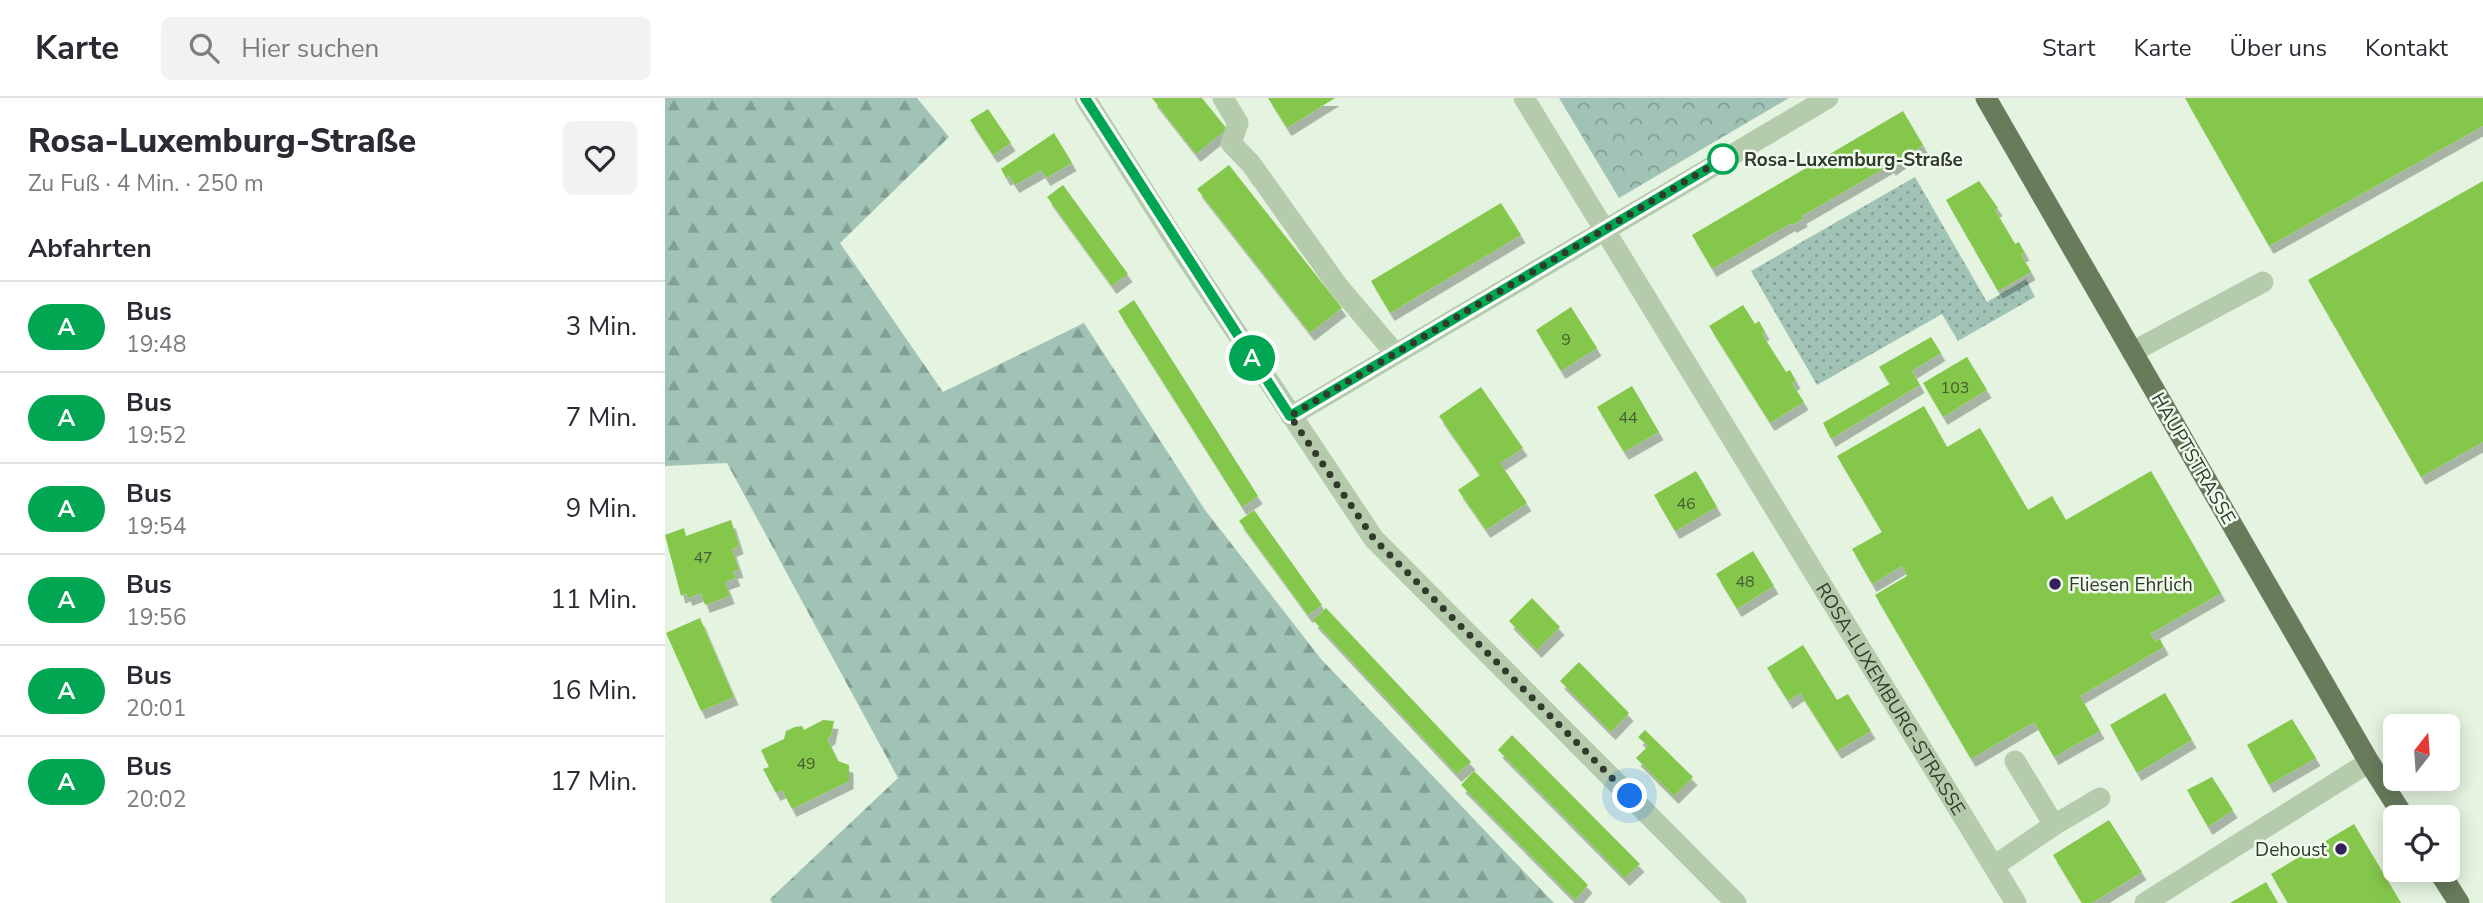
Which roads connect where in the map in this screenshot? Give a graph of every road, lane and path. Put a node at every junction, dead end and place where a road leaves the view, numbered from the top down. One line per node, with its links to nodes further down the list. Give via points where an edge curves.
1 (1085, 98): 10 (street)
2 (1223, 98): 8 (street, via 1238,123 1231,143 1338,286)
3 (1524, 98): 6 (street, ROSA-LUXEMBURG-STRASSE)
4 (1828, 98): 6 (street)
5 (1986, 98): 9 (main road, HAUPTSTRASSE)
6 (1604, 228): 8 (street); 16 (street, ROSA-LUXEMBURG-STRASSE)
7 (2263, 282): 9 (street)
8 (1394, 352): 10 (street)
9 (2132, 352): 12 (main road, HAUPTSTRASSE)
10 (1290, 416): 18 (street, via 1374,539)
11 (2015, 761): 15 (street)
12 (2369, 762): 14 (main road, HAUPTSTRASSE); 20 (street)
13 (2100, 798): 15 (street)
14 (2396, 805)
15 (2054, 825): 16 (street)
16 (1994, 866): 19 (street, ROSA-LUXEMBURG-STRASSE)
17 (2446, 882): 21 (main road)
18 (1736, 903)
19 (2016, 903)
20 (2145, 903)
21 (2459, 903)

